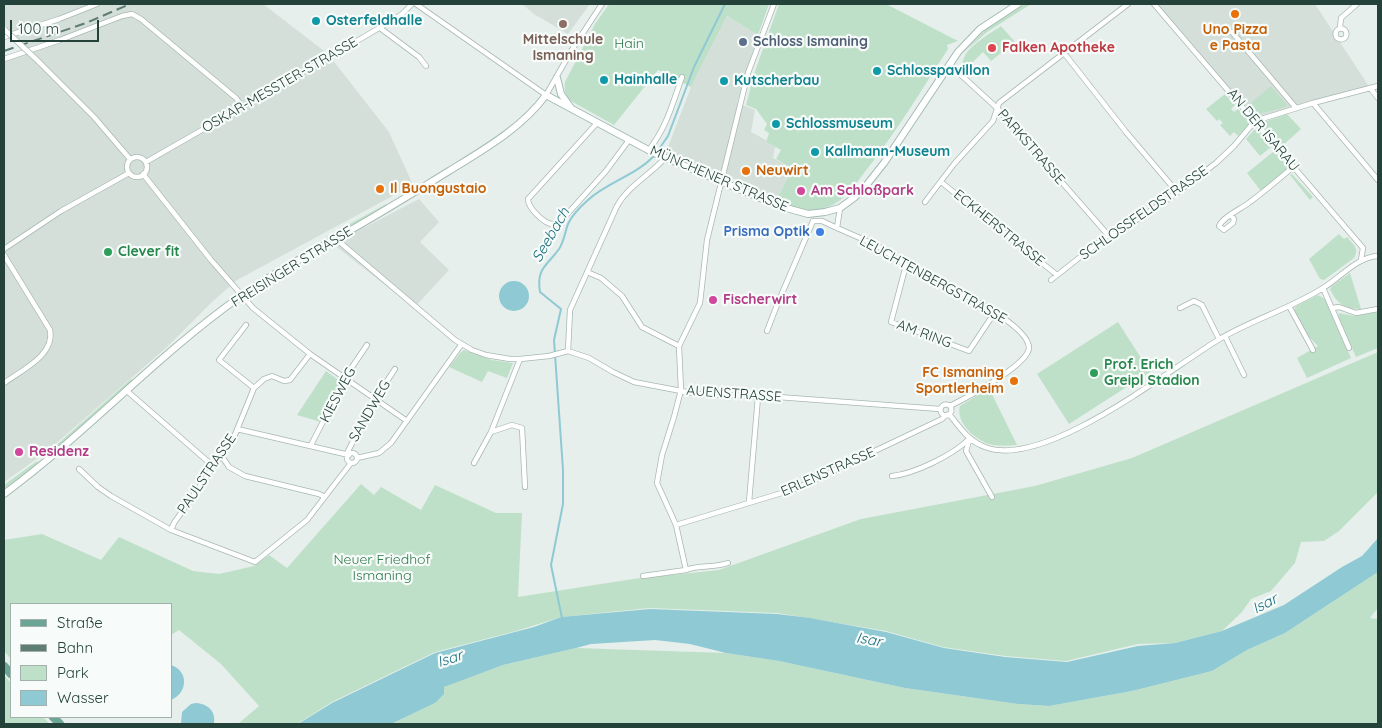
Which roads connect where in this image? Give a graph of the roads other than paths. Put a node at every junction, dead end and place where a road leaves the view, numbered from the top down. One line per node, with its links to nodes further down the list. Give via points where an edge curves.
1 (97, 4): 13 (street)
2 (602, 4): 19 (street)
3 (774, 4): 40 (street, via 748,73)
4 (1018, 4): 16 (main road, MÜNCHENER STRASSE, via 970,37)
5 (1128, 4): 14 (street)
6 (1154, 4): 29 (street, AN DER ISARAU)
7 (1357, 4): 10 (street, via 1340,18)
8 (418, 5): 9 (street, OSKAR-MESSTER-STRASSE); 22 (street)
9 (380, 28): 17 (street, via 420,57); 25 (street, OSKAR-MESSTER-STRASSE)
10 (1340, 28)
11 (4, 29): 34 (street, bridge, via 94,117)
12 (1232, 32): 27 (street)
13 (4, 37)
14 (1064, 53): 26 (street, via 999,103); 42 (street)
15 (4, 58): 25 (street, via 132,14)
16 (949, 64): 26 (street, PARKSTRASSE); 44 (main road, MÜNCHENER STRASSE, via 884,163 855,197)
17 (426, 66)
18 (682, 77): 32 (street, via 666,125)
19 (557, 78): 22 (street); 28 (main road, via 561,94)
20 (1378, 86): 21 (street)
21 (1370, 88): 23 (street); 24 (street)
22 (546, 95): 28 (main road, MÜNCHENER STRASSE); 50 (main road, FREISINGER STRASSE, via 537,107 493,143)
23 (1378, 98)
24 (1313, 103): 27 (street); 39 (street)
25 (242, 106): 35 (street, OSKAR-MESSTER-STRASSE)
26 (997, 108): 41 (street, via 993,121); 49 (street, PARKSTRASSE)
27 (1296, 108): 29 (street)
28 (572, 109): 30 (main road, MÜNCHENER STRASSE)
29 (1255, 121): 36 (street, AN DER ISARAU); 42 (street, SCHLOSSFELDSTRASSE, via 1216,163)
30 (597, 123): 31 (main road, MÜNCHENER STRASSE); 31 (street, via 528,199 531,208 549,223 561,221 606,172)
31 (629, 140): 32 (main road, MÜNCHENER STRASSE)
32 (650, 151): 33 (main road, MÜNCHENER STRASSE)
33 (662, 157): 40 (main road, MÜNCHENER STRASSE); 57 (street, via 654,170 624,194)
34 (130, 159): 35 (street, via 139,157); 37 (street, via 127,164)
35 (146, 162): 38 (street)
36 (1293, 167): 46 (street); 51 (street, AN DER ISARAU)
37 (129, 173): 38 (street, via 134,176); 52 (street, via 61,211)
38 (143, 174): 61 (street)
39 (1378, 180)
40 (722, 181): 45 (main road, MÜNCHENER STRASSE, via 779,206); 73 (street, via 707,240 700,304)
41 (941, 182): 43 (street); 58 (street, ECKHERSTRASSE)
42 (1177, 192): 49 (street, SCHLOSSFELDSTRASSE, via 1117,233)
43 (925, 202)
44 (840, 208): 45 (main road, MÜNCHENER STRASSE); 48 (street)
45 (808, 214): 47 (street)
46 (1231, 215)
47 (813, 221): 48 (street, LEUCHTENBERGSTRASSE, via 822,221); 68 (street)
48 (837, 228): 56 (street, LEUCHTENBERGSTRASSE)
49 (1108, 235): 58 (street, SCHLOSSFELDSTRASSE)
50 (336, 238): 61 (main road, FREISINGER STRASSE); 72 (street)
51 (1363, 248): 54 (street, AN DER ISARAU); 55 (street)
52 (4, 249)
53 (4, 255): 82 (street, via 52,336 44,353)
54 (1376, 256): 55 (street)
55 (1361, 260): 60 (street)
56 (906, 265): 66 (street, LEUCHTENBERGSTRASSE); 66 (street, AM RING, via 891,322 969,351)
57 (588, 272): 73 (street, via 601,278 622,296 642,327); 76 (street, via 570,310)
58 (1057, 275): 59 (street, SCHLOSSFELDSTRASSE)
59 (1051, 280)
60 (1323, 288): 62 (street); 64 (street)
61 (241, 296): 77 (street); 85 (main road, FREISINGER STRASSE)
62 (1289, 306): 69 (street); 75 (street)
63 (1180, 308): 70 (street, via 1194,301 1202,305)
64 (1333, 308): 65 (street, via 1356,313); 74 (street)
65 (1378, 309)
66 (995, 312): 88 (street, LEUCHTENBERGSTRASSE, via 1027,340 1027,355 993,382)
67 (246, 325): 83 (street, via 219,360)
68 (767, 331)
69 (1226, 336): 70 (street); 80 (street)
70 (1219, 339): 94 (street, via 1104,414 1056,438 1011,450 994,450)
71 (367, 345): 81 (street, KIESWEG)
72 (461, 345): 78 (street, via 486,355); 91 (street)
73 (679, 346): 84 (street)
74 (1349, 348)
75 (1312, 350)
76 (568, 351): 78 (street); 84 (street, AUENSTRASSE, via 590,358 634,382)
77 (310, 354): 81 (street); 83 (street, via 290,380 272,376)
78 (520, 359): 93 (street)
79 (395, 369): 87 (street, SANDWEG)
80 (1244, 376)
81 (346, 378): 87 (street); 95 (street, KIESWEG)
82 (4, 383)
83 (254, 388): 92 (street, PAULSTRASSE)
84 (681, 390): 86 (street, AUENSTRASSE, via 697,394); 109 (street, via 657,484)
85 (127, 391): 101 (street); 105 (main road, FREISINGER STRASSE)
86 (758, 397): 89 (street, AUENSTRASSE); 108 (street)
87 (375, 400): 91 (street); 96 (street, SANDWEG)
88 (950, 406): 89 (street, via 947,404); 90 (street)
89 (940, 409): 90 (street, via 942,414)
90 (948, 415): 94 (street); 108 (street, ERLENSTRASSE, via 795,489)
91 (407, 421): 98 (street, via 385,449)
92 (237, 430): 95 (street); 97 (street, PAULSTRASSE)
93 (491, 432): 100 (street); 104 (street, via 512,425 522,428)
94 (970, 439): 103 (street, via 959,449 905,475); 107 (street, via 966,451)
95 (311, 446): 96 (street)
96 (348, 454): 98 (street); 99 (street, via 347,459)
97 (221, 455): 101 (street, PAULSTRASSE); 106 (street, via 229,467 245,476)
98 (357, 458): 99 (street)
99 (352, 463): 106 (street)
100 (474, 463)
101 (213, 466): 110 (street, PAULSTRASSE)
102 (79, 469): 110 (street, via 111,496)
103 (892, 476)
104 (525, 487)
105 (4, 494)
106 (325, 497): 110 (street, via 307,520 255,562)
107 (992, 497)
108 (749, 502): 109 (street, ERLENSTRASSE)
109 (676, 525): 112 (street)
110 (171, 530)
111 (728, 563): 112 (street)
112 (686, 570): 113 (street)
113 (643, 576)

